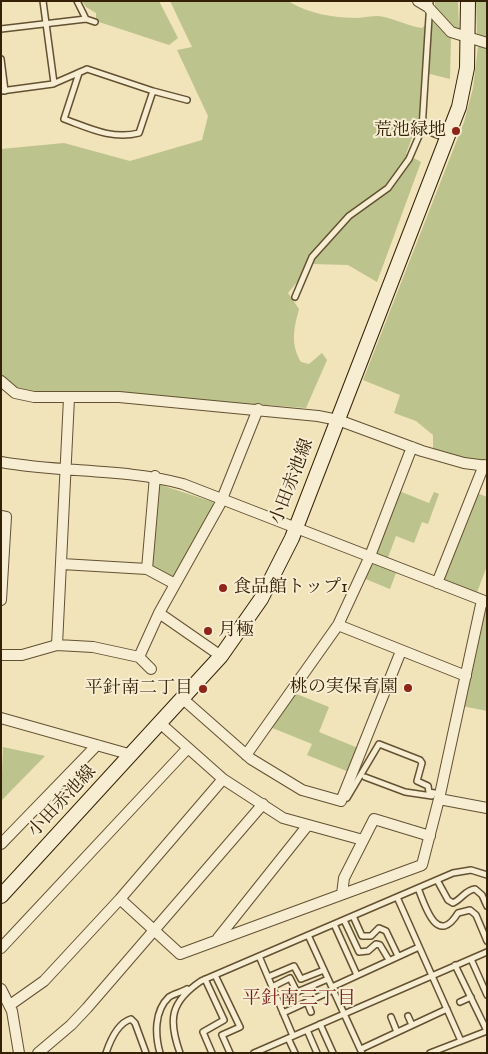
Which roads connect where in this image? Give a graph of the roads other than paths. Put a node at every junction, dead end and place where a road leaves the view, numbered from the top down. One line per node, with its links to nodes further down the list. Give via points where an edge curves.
1 (42, 1): 8 (lane)
2 (77, 1): 6 (lane)
3 (418, 1): 5 (street)
4 (468, 1): 10 (street, 小田赤池線)
5 (429, 4): 10 (street, via 451,32); 18 (lane)
6 (86, 19): 7 (lane); 8 (lane)
7 (95, 22)
8 (46, 24): 9 (lane); 14 (lane)
9 (1, 29)
10 (469, 37): 11 (street); 19 (street, 小田赤池線, via 459,107)
11 (487, 43)
12 (1, 59): 15 (lane)
13 (79, 73): 14 (lane); 16 (lane, via 87,69); 16 (lane, via 64,119 109,135 138,133)
14 (54, 83): 15 (lane)
15 (3, 91)
16 (153, 91): 17 (lane)
17 (187, 100)
18 (422, 129): 19 (lane); 20 (lane, via 409,159 388,188 349,216 312,257)
19 (447, 138): 24 (street, 小田赤池線)
20 (294, 297)
21 (1, 381): 22 (street, via 15,393)
22 (69, 398): 23 (street, via 119,397); 28 (street)
23 (258, 409): 24 (street); 30 (street)
24 (338, 420): 25 (street); 32 (street, 小田赤池線)
25 (412, 447): 27 (street); 33 (street)
26 (1, 462): 28 (street)
27 (485, 466): 36 (street)
28 (67, 470): 29 (street); 34 (street)
29 (155, 476): 30 (street); 35 (street)
30 (223, 499): 32 (street); 37 (street)
31 (1, 516): 38 (street, via 6,517)
32 (296, 527): 33 (street); 45 (street, 小田赤池線, via 261,598)
33 (370, 556): 36 (street); 41 (street)
34 (62, 564): 35 (street); 42 (street)
35 (148, 569): 37 (street)
36 (438, 583): 39 (street)
37 (175, 584): 40 (street)
38 (1, 600)
39 (484, 601): 48 (street)
40 (159, 613): 45 (street); 46 (street)
41 (338, 625): 43 (street); 55 (street)
42 (57, 645): 44 (street, via 22,655); 46 (street, via 93,647)
43 (401, 651): 48 (street); 59 (street)
44 (1, 655)
45 (221, 656): 49 (street, 小田赤池線)
46 (139, 657): 47 (street)
47 (151, 668)
48 (466, 676): 58 (street)
49 (183, 699): 51 (street, 小田赤池線); 55 (street)
50 (1, 718): 52 (street)
51 (161, 724): 53 (street); 54 (street, 小田赤池線)
52 (97, 745): 54 (street); 65 (street)
53 (188, 748): 57 (street); 82 (street)
54 (132, 755): 70 (street, 小田赤池線)
55 (246, 755): 59 (street, via 302,790)
56 (364, 777): 58 (lane, via 405,792)
57 (223, 779): 60 (street); 72 (street)
58 (439, 796): 59 (lane, via 429,792 428,786 417,782 420,760 379,744 344,802); 61 (street); 63 (street)
59 (341, 801)
60 (262, 804): 62 (street, via 284,818); 77 (street)
61 (487, 808)
62 (308, 826): 64 (street); 79 (street)
63 (430, 836): 64 (street, via 374,819); 69 (street, via 422,864)
64 (363, 840): 69 (street, via 344,878)
65 (1, 844)
66 (487, 875): 67 (lane, via 471,870)
67 (437, 880): 68 (lane); 73 (lane, via 453,903 475,889)
68 (418, 888): 71 (lane); 80 (lane, via 433,922 446,926 458,913 470,910 476,915)
69 (342, 894): 79 (street)
70 (1, 896)
71 (397, 897): 74 (lane); 81 (lane)
72 (120, 900): 77 (street); 104 (street, via 44,981)
73 (487, 906)
74 (353, 916): 75 (lane); 85 (lane, via 362,936 371,936 379,928 386,931)
75 (344, 920): 76 (lane); 87 (lane, via 359,952 368,952 376,944 380,945)
76 (334, 924): 78 (lane); 91 (lane, via 340,944)
77 (154, 930): 79 (street, via 180,954); 122 (street, via 71,1025)
78 (308, 935): 84 (lane); 89 (lane)
79 (218, 939)
80 (487, 941)
81 (419, 947): 85 (lane); 92 (lane)
82 (1, 948)
83 (487, 952): 86 (lane)
84 (259, 956): 90 (lane); 93 (lane)
85 (398, 956): 87 (lane)
86 (471, 959): 88 (lane); 100 (lane)
87 (389, 960): 91 (lane)
88 (456, 966): 92 (lane); 101 (lane)
89 (324, 970): 93 (lane, via 301,979 294,966); 94 (lane)
90 (215, 975): 95 (lane); 128 (lane, via 240,1027 222,1036)
91 (357, 975): 98 (lane)
92 (432, 976): 105 (lane); 108 (lane)
93 (268, 977): 97 (lane)
94 (328, 979): 97 (lane, via 297,992 290,978); 98 (lane)
95 (206, 980): 96 (lane); 127 (lane, via 224,1020 203,1032)
96 (192, 987): 125 (lane, via 169,997 158,1016 156,1038); 126 (lane, via 174,1012 172,1031)
97 (272, 987): 107 (lane)
98 (333, 988): 102 (lane); 108 (lane)
99 (1, 989): 104 (street)
100 (486, 992)
101 (471, 997): 103 (lane); 114 (lane)
102 (307, 1002): 106 (lane); 107 (lane)
103 (460, 1002)
104 (10, 1005): 121 (street)
105 (446, 1009): 112 (lane); 117 (lane)
106 (311, 1012)
107 (283, 1013): 116 (lane)
108 (344, 1014): 111 (lane); 120 (lane)
109 (391, 1016): 115 (lane)
110 (408, 1016): 112 (lane)
111 (320, 1024): 113 (lane); 118 (lane)
112 (412, 1025): 115 (lane)
113 (307, 1030): 116 (lane); 131 (lane)
114 (487, 1031): 117 (lane)
115 (398, 1032): 120 (lane)
116 (291, 1037): 119 (lane); 130 (lane)
117 (460, 1041): 132 (lane)
118 (333, 1049)
119 (265, 1051): 129 (lane)
120 (362, 1051)
121 (20, 1053)
122 (38, 1053)
123 (106, 1053): 124 (lane, via 116,1032 131,1019)
124 (146, 1053)
125 (160, 1053)
126 (180, 1053)
127 (212, 1053)
128 (230, 1053)
129 (254, 1053)
130 (295, 1053)
131 (317, 1053)
132 (430, 1053)

